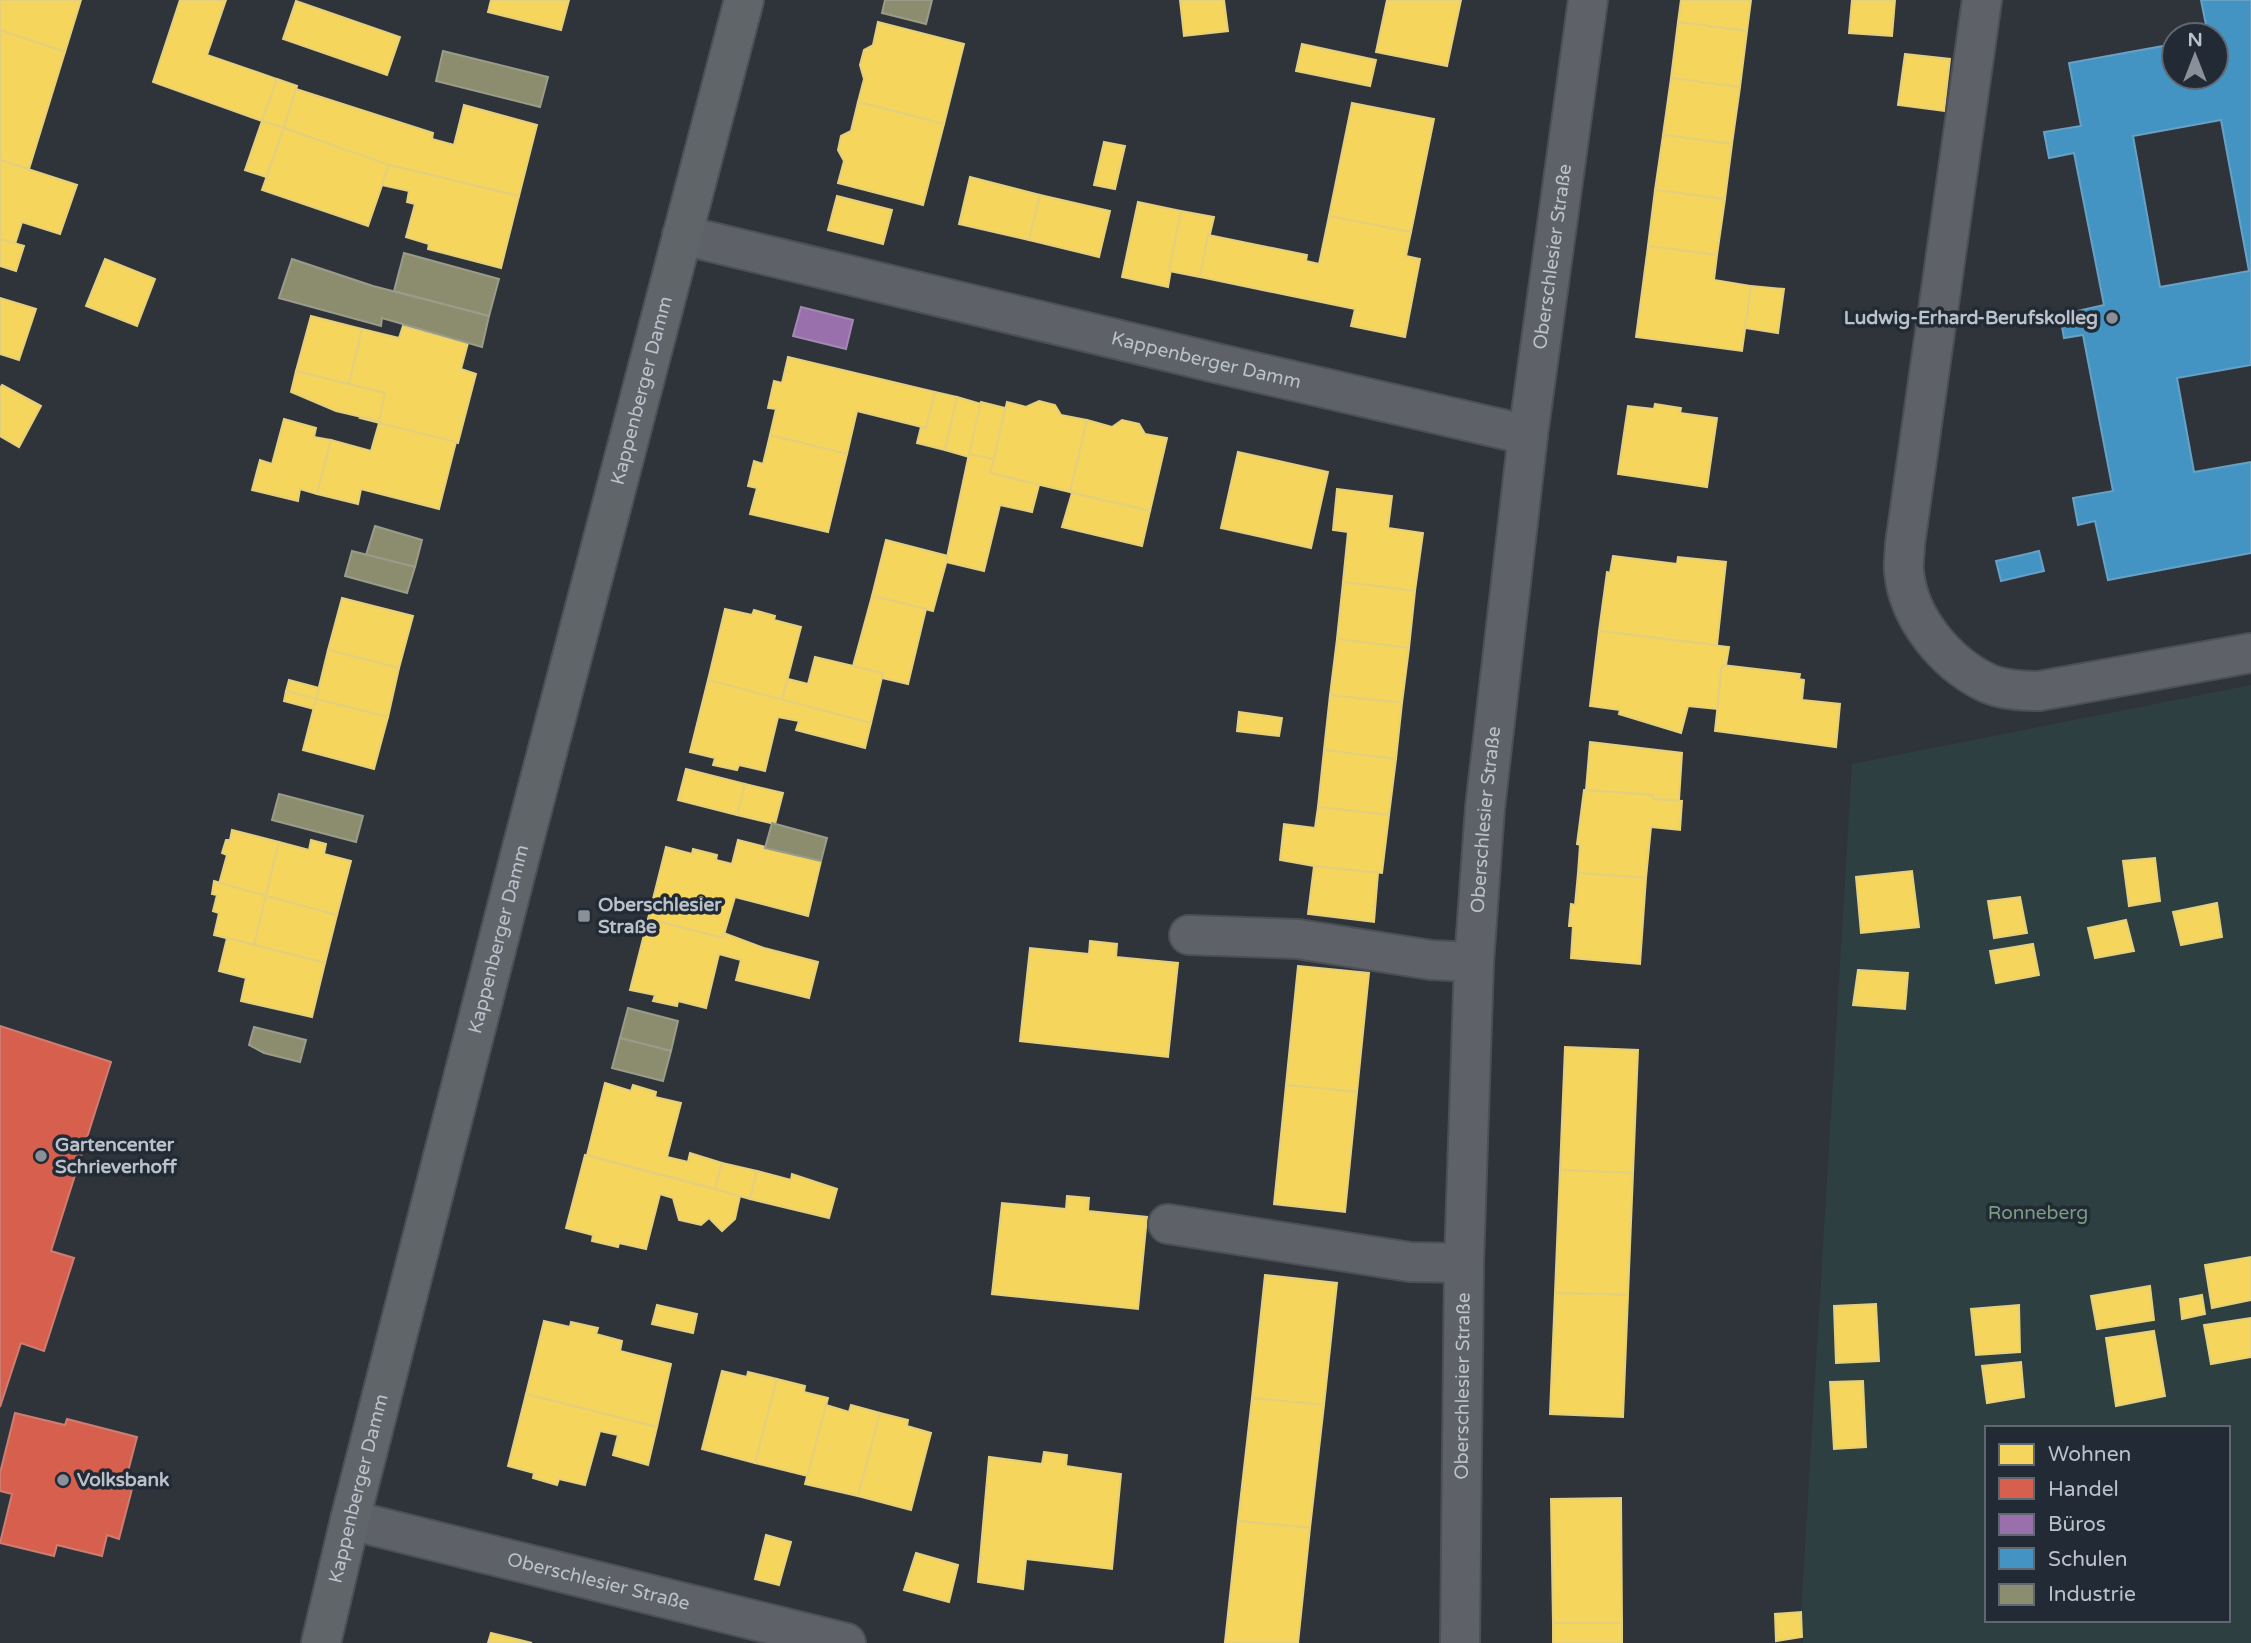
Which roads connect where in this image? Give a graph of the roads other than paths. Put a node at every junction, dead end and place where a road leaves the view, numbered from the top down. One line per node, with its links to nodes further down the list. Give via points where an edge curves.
1 (744, 0): 4 (main road, Kappenberger Damm)
2 (1588, 0): 5 (street, Oberschlesier Straße)
3 (1982, 0): 6 (street, via 1905,544 1904,572 1911,601 1942,650 1987,683 2014,690 2039,691)
4 (682, 235): 5 (street, Kappenberger Damm); 11 (main road, Kappenberger Damm)
5 (1528, 435): 8 (street, Oberschlesier Straße, via 1485,808)
6 (2251, 653)
7 (1189, 935): 8 (street, via 1298,939 1431,960)
8 (1474, 962): 10 (street, Oberschlesier Straße)
9 (1168, 1224): 10 (street, via 1410,1262)
10 (1464, 1264): 14 (street, Oberschlesier Straße)
11 (350, 1520): 12 (main road, Kappenberger Damm); 13 (street, Oberschlesier Straße)
12 (321, 1643)
13 (846, 1643)
14 (1460, 1643)

